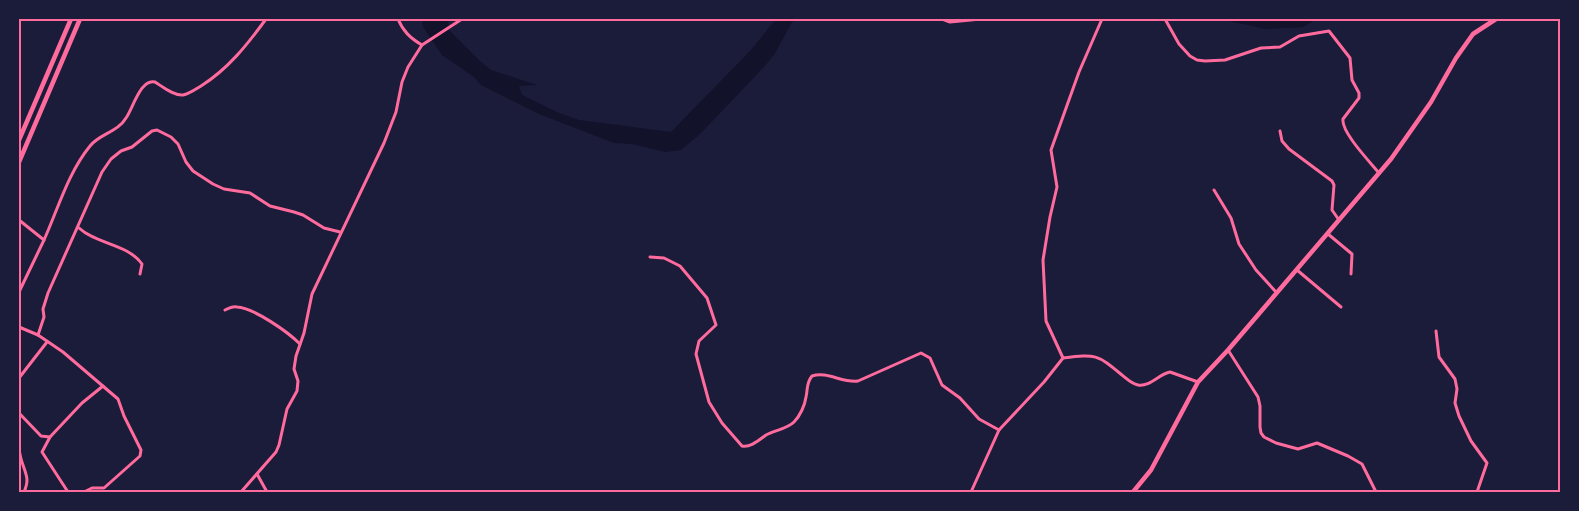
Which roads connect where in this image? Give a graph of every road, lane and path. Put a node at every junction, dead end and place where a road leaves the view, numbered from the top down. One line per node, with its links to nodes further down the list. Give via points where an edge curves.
1 (71, 19): 17 (street)
2 (80, 19): 18 (street)
3 (266, 19): 26 (street, via 229,65 194,91 176,94 152,81 145,84 126,119 91,144 83,156)
4 (398, 19): 15 (street, via 407,34)
5 (462, 19): 15 (street)
6 (702, 19): 7 (street)
7 (708, 19)
8 (942, 19): 9 (street, via 950,22)
9 (981, 19)
10 (986, 19): 11 (street)
11 (1020, 19)
12 (1102, 19): 41 (street, via 1051,150 1057,187 1043,260 1046,321)
13 (1165, 19): 19 (street, via 1190,56 1205,61 1225,60 1261,48 1280,47 1299,36 1329,31 1350,58 1352,80 1360,95 1343,119 1343,126)
14 (1496, 19): 19 (street, via 1473,34 1431,102)
15 (422, 45): 24 (street, via 402,82 396,112 384,143)
16 (1280, 131): 22 (street, via 1282,141 1289,149 1332,181 1332,210)
17 (19, 140)
18 (19, 162)
19 (1379, 173): 22 (street)
20 (1214, 190): 32 (street, via 1230,218 1239,244)
21 (19, 220): 26 (street)
22 (1340, 220): 25 (street)
23 (79, 228): 24 (street, via 107,164 121,151 157,130 178,144 192,171 213,184 250,193 270,206 303,215 324,228); 29 (street, via 138,259 142,264); 37 (street, via 48,293)
24 (340, 232): 39 (street, via 312,294)
25 (1328, 234): 28 (street); 30 (street, via 1352,254)
26 (44, 240): 31 (street)
27 (650, 257): 46 (street, via 664,258 680,266 707,298 716,325 698,341 696,354 709,402 742,446 751,445 794,422 806,400 806,387 812,376 817,374 858,381 921,353 930,358 942,385 980,419)
28 (1296, 269): 32 (street); 33 (street)
29 (140, 274)
30 (1351, 274)
31 (19, 292)
32 (1276, 292): 40 (street)
33 (1341, 307)
34 (226, 310): 39 (street, via 235,306 253,313)
35 (19, 327): 37 (street)
36 (1436, 330): 59 (street, via 1439,357 1454,378 1459,416 1487,463)
37 (38, 336): 38 (street)
38 (47, 342): 42 (street); 44 (street)
39 (300, 344): 49 (street, via 294,369 297,391 287,409 276,452)
40 (1228, 350): 43 (street); 58 (street, via 1258,397 1260,428 1264,437 1298,449 1317,443 1348,456 1362,464)
41 (1063, 358): 43 (street, via 1084,355 1103,359 1140,386 1170,372); 46 (street)
42 (19, 378)
43 (1198, 382): 57 (street, via 1151,470)
44 (103, 386): 47 (street); 53 (street, via 118,399 142,453 104,488)
45 (19, 413): 47 (street, via 42,436)
46 (999, 430): 56 (street)
47 (50, 437): 52 (street, via 42,452)
48 (19, 450): 51 (street, via 28,478)
49 (257, 474): 50 (street); 55 (street)
50 (245, 490): 54 (street)
51 (24, 492)
52 (68, 492)
53 (84, 492)
54 (241, 492)
55 (267, 492)
56 (971, 492)
57 (1133, 492)
58 (1376, 492)
59 (1477, 492)

